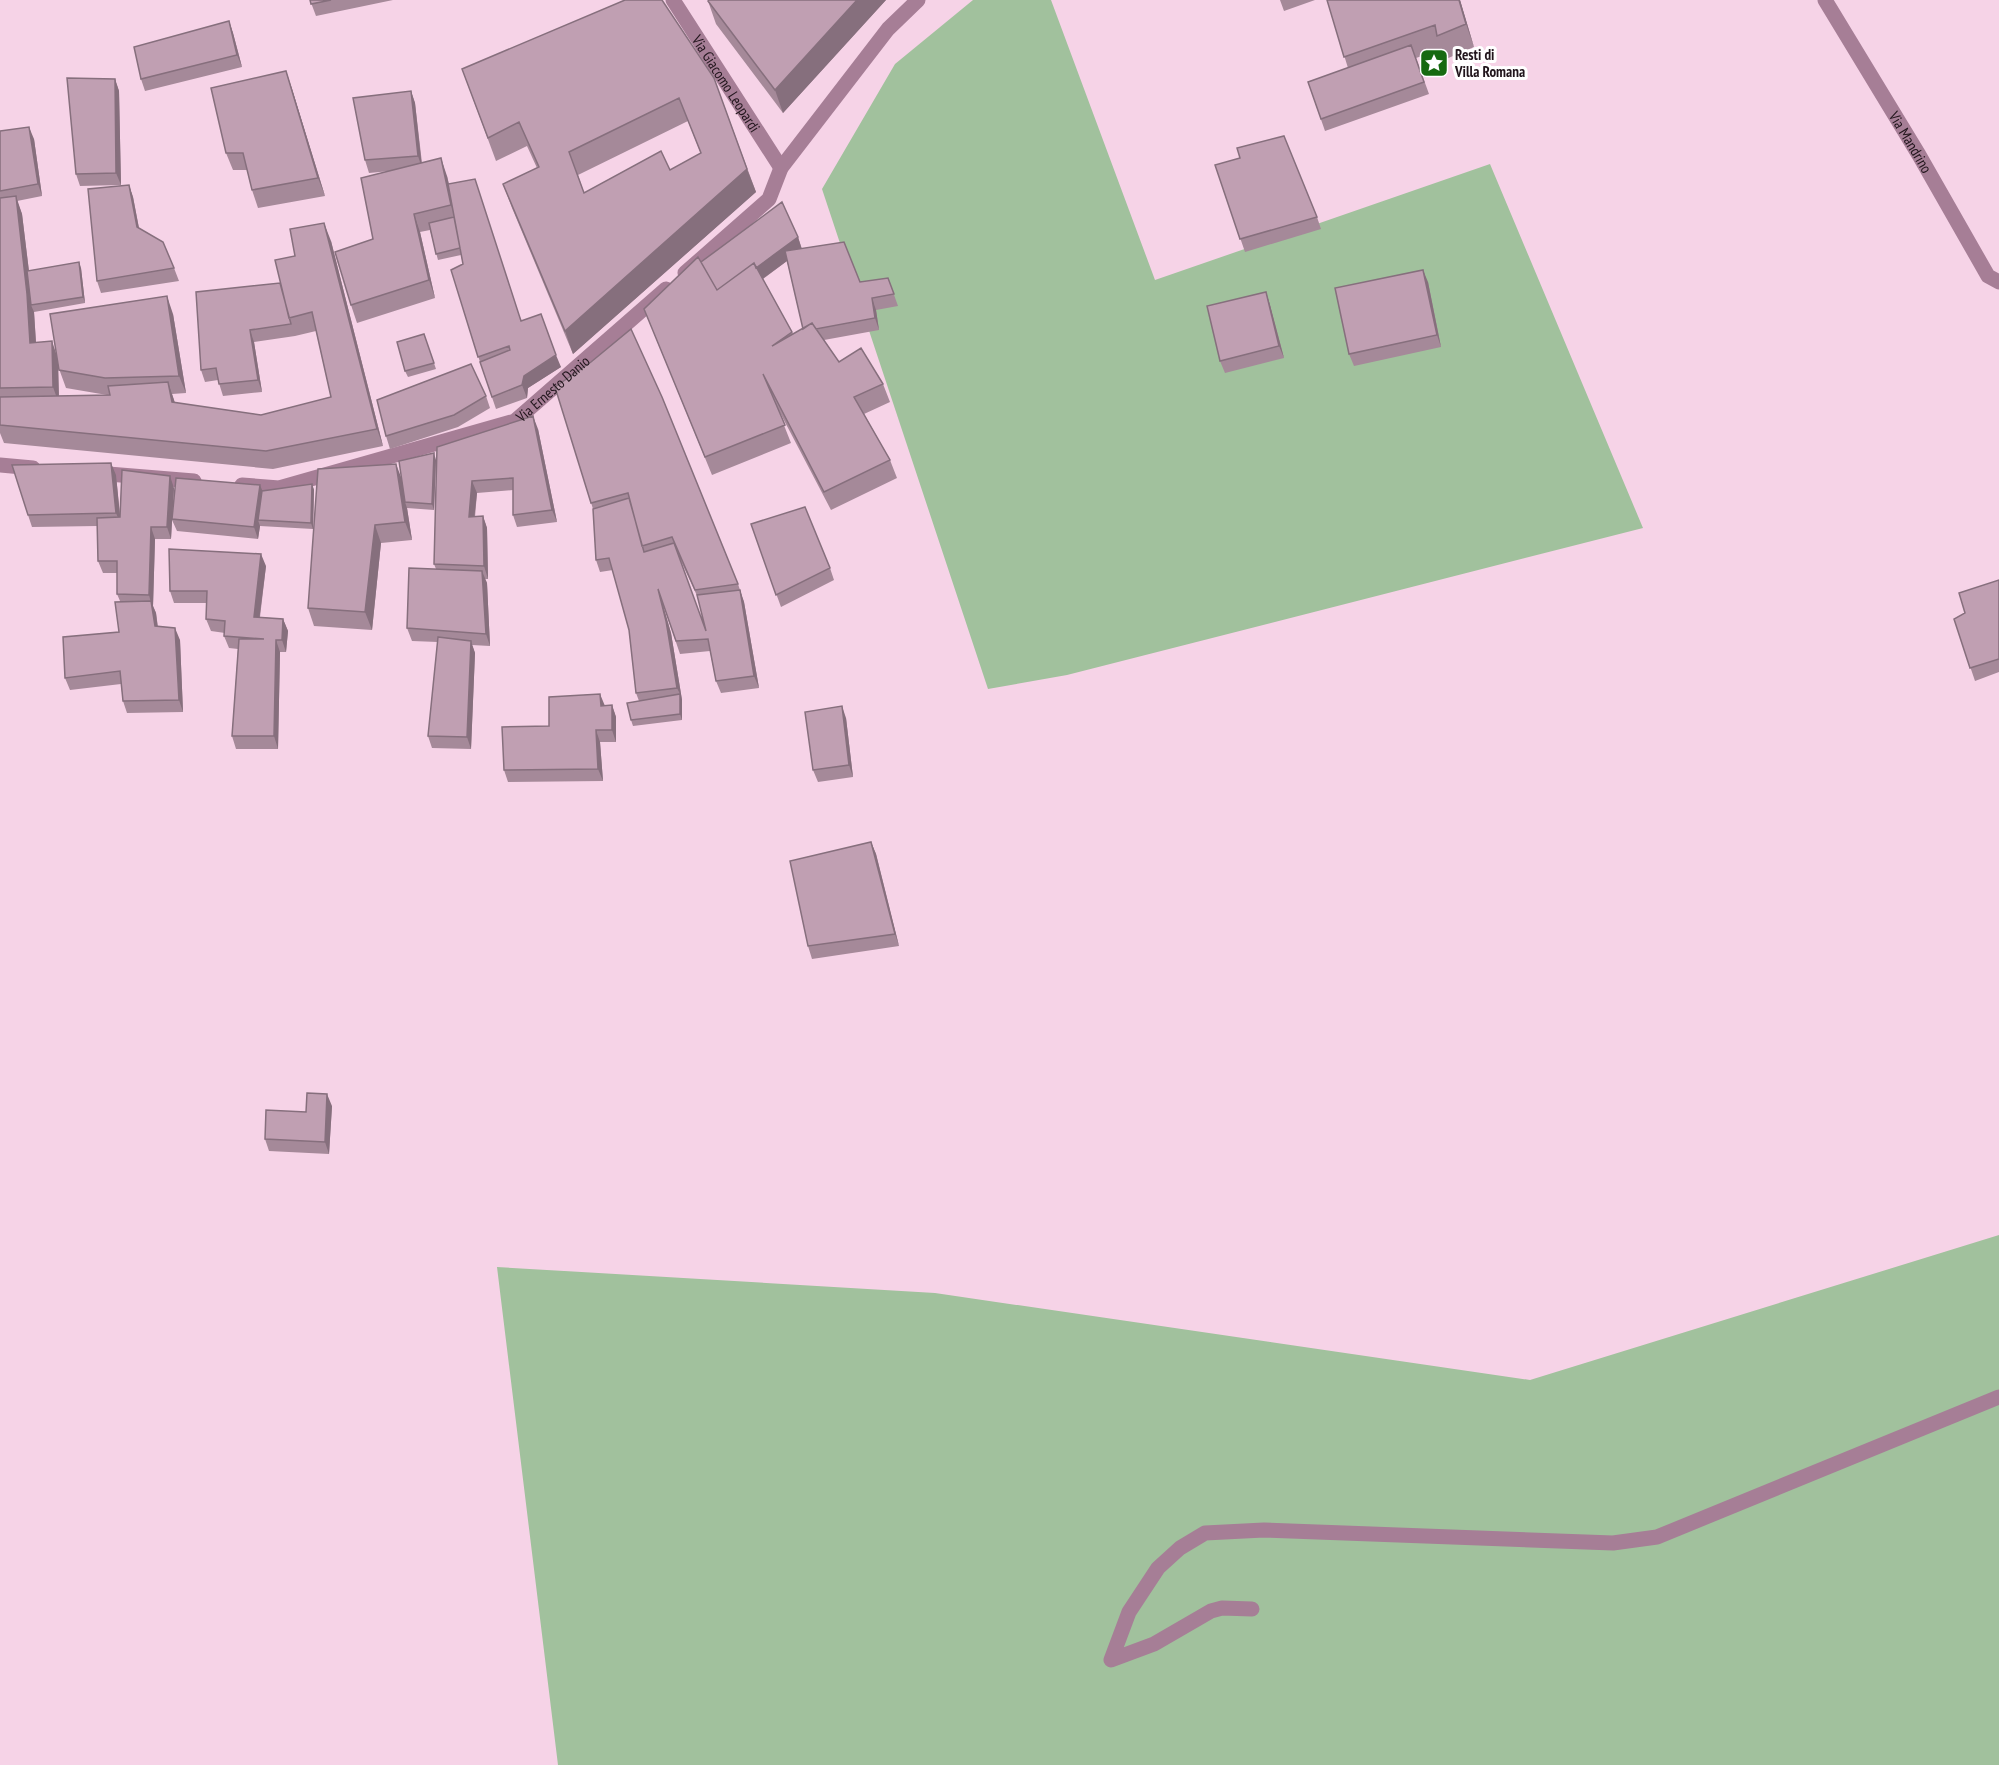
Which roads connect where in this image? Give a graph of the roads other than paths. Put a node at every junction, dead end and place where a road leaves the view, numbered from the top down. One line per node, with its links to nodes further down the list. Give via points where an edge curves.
1 (673, 0): 4 (street, Via Giacomo Leopardi)
2 (918, 0): 4 (street, Via Ernesto Danio, via 888,29)
3 (1825, 0): 5 (street, Via Mandrino, via 1988,276)
4 (781, 168): 10 (street, Via Ernesto Danio, via 769,199 515,421 279,488)
5 (1999, 282)
6 (0, 465): 7 (street)
7 (46, 469)
8 (81, 472): 9 (street)
9 (209, 482)
10 (233, 484)
11 (1999, 1397): 12 (street, via 1657,1537 1613,1543 1264,1530 1205,1533 1158,1568 1129,1612 1111,1660 1154,1644 1211,1611)
12 (1252, 1609)

